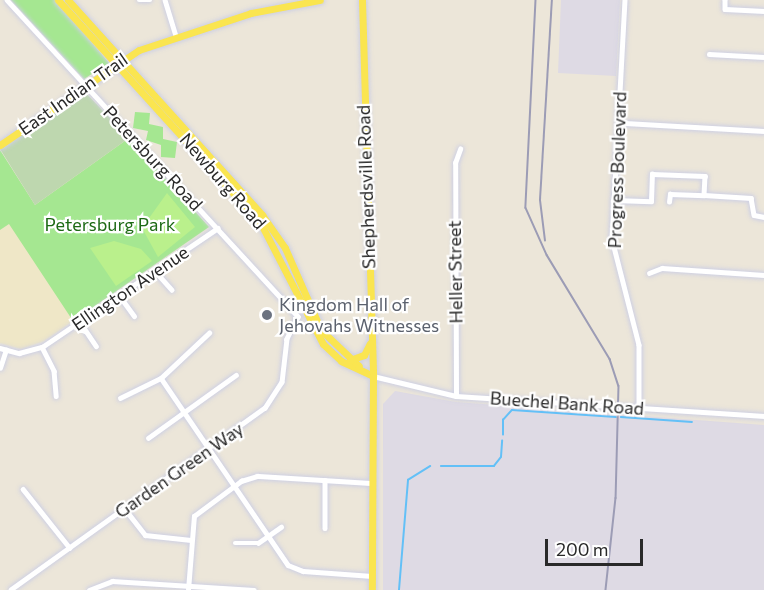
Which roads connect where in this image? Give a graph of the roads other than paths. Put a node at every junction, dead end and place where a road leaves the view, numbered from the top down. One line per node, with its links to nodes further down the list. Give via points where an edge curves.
1 (7, 0): 16 (street, Petersburg Road)
2 (58, 0): 15 (main road, Newburg Road)
3 (68, 0): 15 (main road, Newburg Road)
4 (139, 0): 5 (street)
5 (150, 0)
6 (165, 0): 12 (street)
7 (320, 0): 12 (main road, East Indian Trail, via 262,10)
8 (362, 0): 35 (main road, Shepherdsville Road)
9 (625, 0): 22 (street, Progress Boulevard)
10 (725, 0): 11 (street, via 725,9)
11 (764, 12)
12 (176, 36): 15 (main road, East Indian Trail)
13 (709, 54): 14 (street)
14 (764, 57)
15 (119, 60): 16 (main road, East Indian Trail); 39 (main road, Newburg Road, via 262,215 285,248 321,330); 41 (main road, Newburg Road, via 261,224 323,344)
16 (86, 85): 19 (main road, East Indian Trail); 25 (street, Petersburg Road)
17 (625, 123): 18 (street)
18 (764, 131)
19 (0, 145)
20 (460, 149): 46 (street, Heller Street, via 455,163)
21 (704, 195): 22 (street, via 705,176 652,174 651,201); 23 (street, via 670,194); 24 (street, via 752,198 753,215)
22 (613, 200): 48 (street, Progress Boulevard, via 616,267 639,345)
23 (669, 202)
24 (764, 216)
25 (218, 228): 26 (street, Ellington Avenue); 32 (street, Petersburg Road)
26 (155, 271): 29 (street); 30 (street, Ellington Avenue)
27 (650, 273): 28 (street, via 662,268)
28 (764, 275)
29 (172, 290)
30 (119, 295): 31 (street); 33 (street, Ellington Avenue)
31 (134, 316)
32 (298, 316): 52 (street, Garden Green Way, via 288,333 284,376 274,399)
33 (80, 322): 36 (street); 37 (street, Ellington Avenue)
34 (209, 333): 44 (street)
35 (372, 335): 39 (main road, via 364,355); 43 (main road, Shepherdsville Road)
36 (96, 346)
37 (42, 347): 38 (street); 45 (street, via 54,371)
38 (3, 349): 40 (street)
39 (350, 360): 41 (main road, Newburg Road)
40 (0, 368)
41 (364, 372): 43 (main road, Newburg Road)
42 (236, 375): 49 (street)
43 (373, 376): 46 (street, Buechel Bank Road); 54 (main road, Shepherdsville Road)
44 (161, 378): 47 (street); 49 (street)
45 (56, 396)
46 (456, 396): 48 (street, Buechel Bank Road)
47 (120, 398)
48 (639, 408): 50 (street, Buechel Bank Road)
49 (183, 413): 51 (street); 52 (street)
50 (764, 416)
51 (148, 438)
52 (207, 450): 55 (street); 57 (street, Garden Green Way)
53 (325, 480): 54 (street); 55 (street, via 252,476); 59 (street)
54 (372, 483): 64 (main road, Shepherdsville Road)
55 (232, 487): 60 (street); 61 (street, via 194,516)
56 (23, 489): 63 (street)
57 (125, 509): 61 (street, via 145,535); 63 (street, Garden Green Way)
58 (281, 527): 60 (street)
59 (325, 528)
60 (268, 537): 62 (street, via 256,544); 64 (street, via 295,570)
61 (191, 540): 65 (street)
62 (235, 543)
63 (69, 548): 66 (street, Garden Green Way)
64 (372, 576): 69 (main road, Shepherdsville Road)
65 (188, 588): 67 (street, via 101,583); 68 (street)
66 (11, 590)
67 (89, 590)
68 (254, 590)
69 (372, 590)

